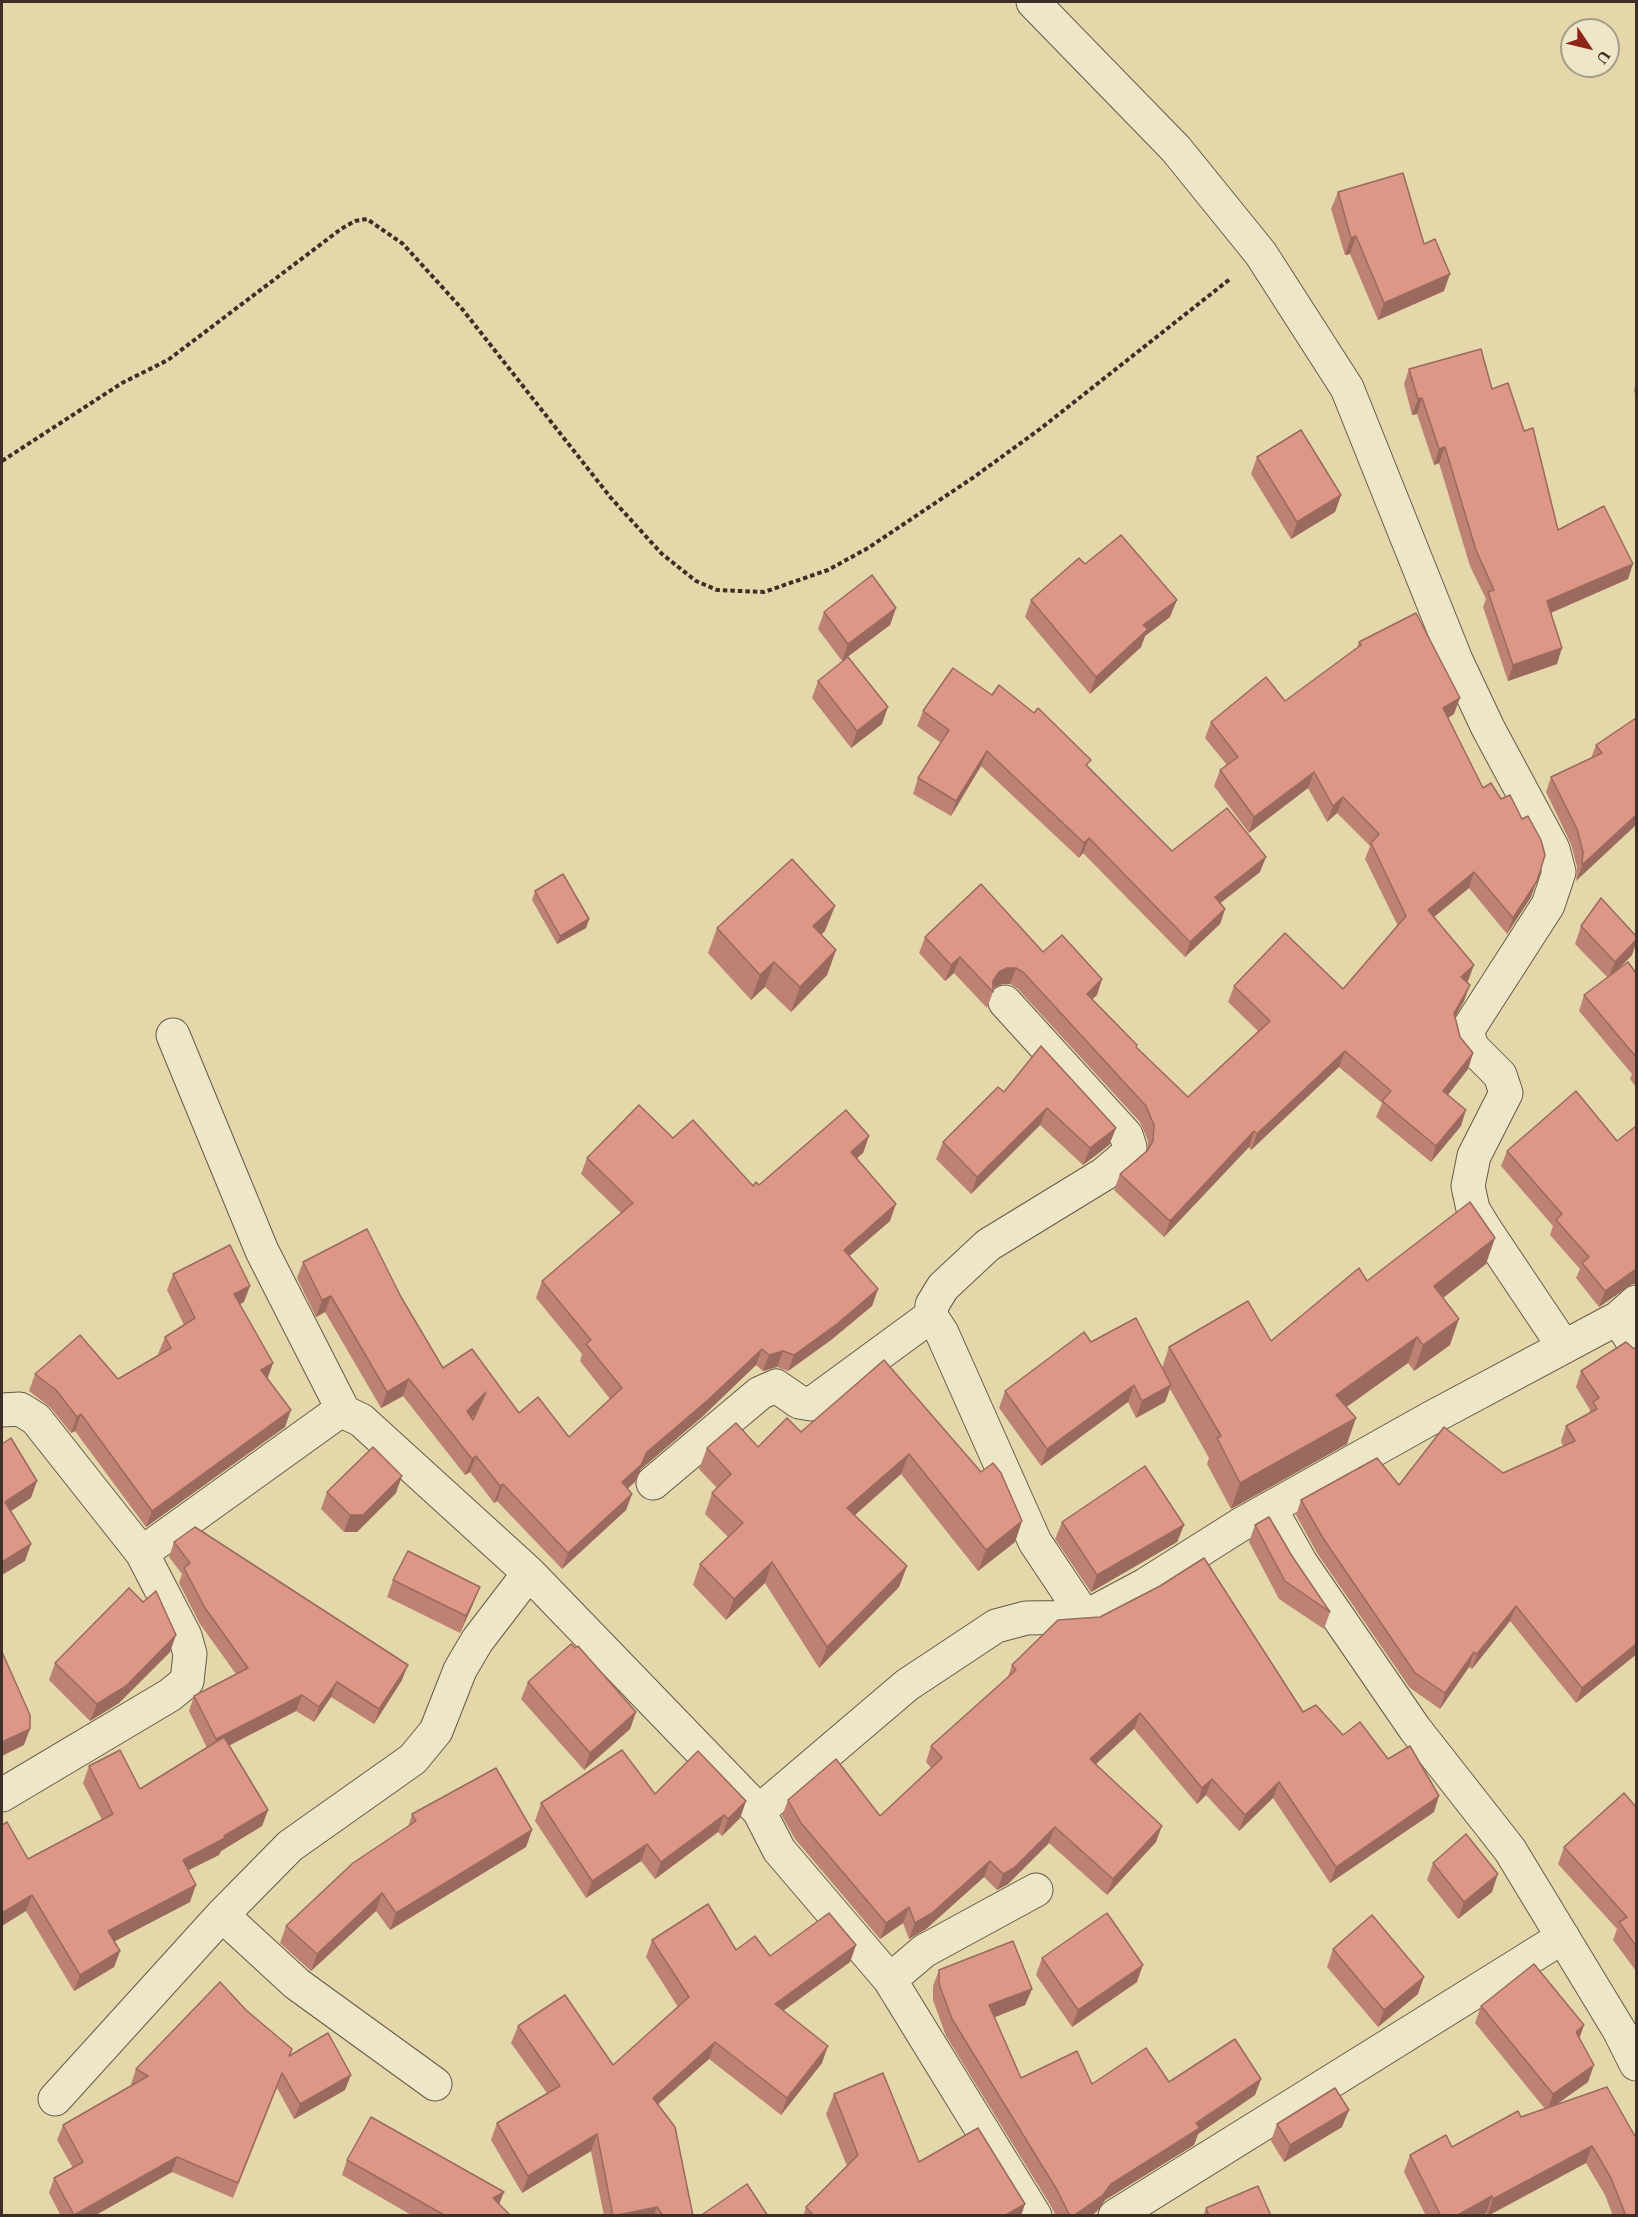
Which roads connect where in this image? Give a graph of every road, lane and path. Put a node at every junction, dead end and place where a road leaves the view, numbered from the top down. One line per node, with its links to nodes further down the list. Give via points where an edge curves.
1 (1033, 2): 2 (street, via 1176,149)
2 (1262, 254): 3 (path, via 974,477 828,570 764,592 717,590 696,581 662,554 611,498 463,310 403,244 367,219 341,229 168,360 122,383); 8 (street, via 1347,388 1456,660 1559,864 1556,888 1548,905 1467,1031 1469,1042 1500,1075 1506,1093 1474,1156 1468,1186 1473,1209)
3 (2, 461)
4 (1005, 1002): 7 (street, via 1126,1135 1129,1154 1104,1174 988,1245 943,1287 932,1305)
5 (173, 1035): 11 (street, via 262,1251)
6 (1627, 1310): 8 (street); 9 (street)
7 (931, 1316): 12 (street, via 811,1404 799,1402 776,1386 760,1393); 16 (street, via 1035,1542)
8 (1564, 1347): 13 (street)
9 (1636, 1347)
10 (2, 1410): 14 (street, via 20,1409 36,1419)
11 (344, 1412): 14 (street, via 318,1425); 15 (street, via 361,1420)
12 (653, 1483)
13 (1270, 1508): 16 (street); 21 (street, via 1301,1563 1415,1729 1510,1850)
14 (142, 1553): 17 (street, via 185,1636 190,1654 187,1681 170,1695)
15 (529, 1573): 18 (street); 20 (street, via 477,1641 460,1670 436,1731 413,1759 290,1846)
16 (1085, 1617): 18 (street, via 1026,1617 996,1626 907,1685)
17 (2, 1795)
18 (759, 1811): 22 (street, via 779,1850)
19 (1036, 1890): 22 (street, via 924,1951)
20 (222, 1915): 24 (street, via 297,1984); 25 (street)
21 (1563, 1937): 23 (street); 27 (street)
22 (890, 1980): 26 (street)
23 (1636, 2064)
24 (435, 2084)
25 (55, 2099)
26 (1035, 2216)
27 (1115, 2216)

